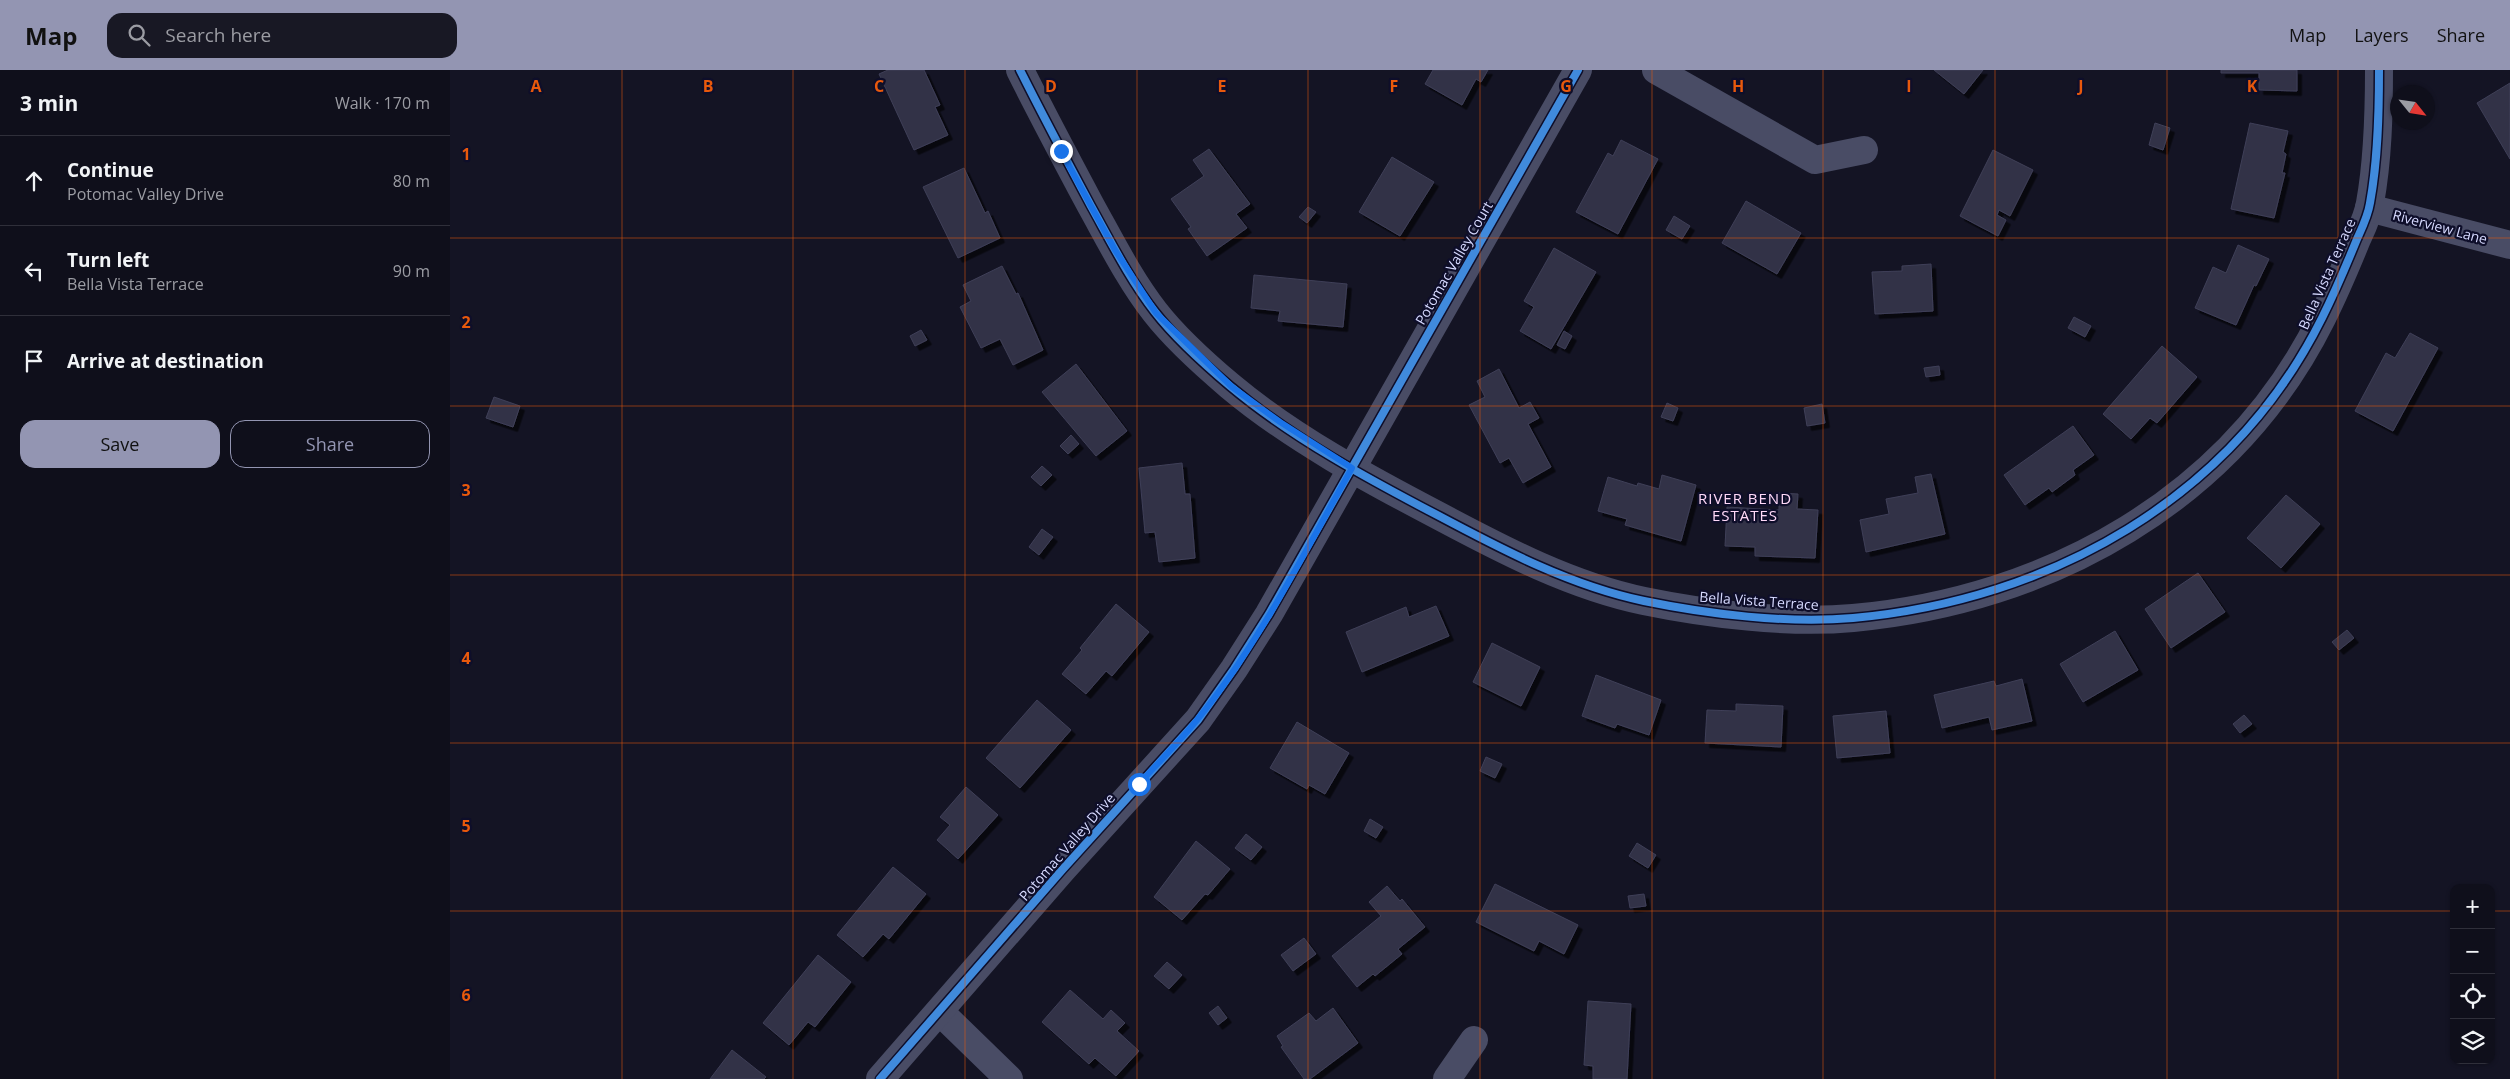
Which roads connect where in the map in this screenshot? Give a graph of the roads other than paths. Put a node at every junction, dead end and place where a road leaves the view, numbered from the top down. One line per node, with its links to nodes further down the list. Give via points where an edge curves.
1 (1020, 70): 8 (street, Bella Vista Terrace, via 1115,250 1156,313 1232,387)
2 (1578, 70): 8 (street, Potomac Valley Court)
3 (1656, 70): 5 (street, via 1815,160)
4 (2379, 70): 6 (street, Bella Vista Terrace, via 2379,124)
5 (1864, 150)
6 (2370, 208): 7 (street, Riverview Lane); 8 (street, Bella Vista Terrace, via 2338,287 2284,384 2251,427 2202,475 2153,514 2097,548 2025,581 1963,600 1848,619 1716,613 1640,600 1561,576 1494,545)
7 (2510, 245)
8 (1352, 468): 9 (street, Potomac Valley Drive, via 1269,614 1198,720 1062,870)
9 (940, 1012): 11 (street, Potomac Valley Drive); 12 (street)
10 (1474, 1040): 13 (street)
11 (880, 1079)
12 (1009, 1079)
13 (1447, 1079)

